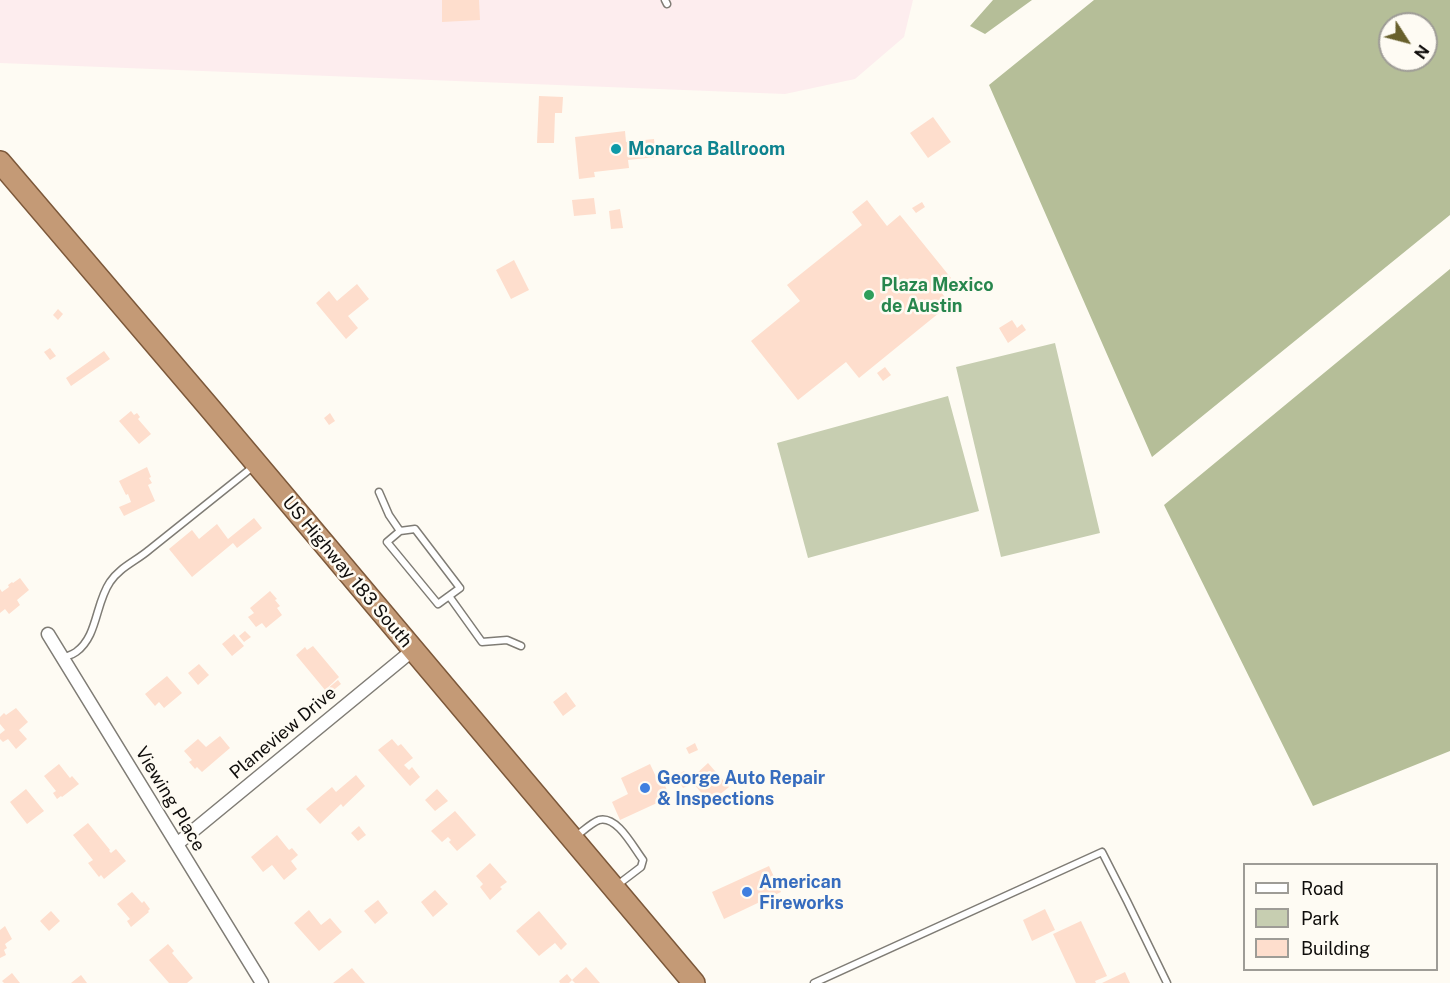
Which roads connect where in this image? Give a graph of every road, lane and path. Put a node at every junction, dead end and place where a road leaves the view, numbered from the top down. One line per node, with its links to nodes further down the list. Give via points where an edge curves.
1 (0, 162): 2 (highway, US Highway 183 South)
2 (256, 464): 8 (highway, US Highway 183 South); 9 (lane, via 118,572 105,591 88,639 76,652)
3 (379, 492): 4 (lane)
4 (400, 531): 5 (lane, via 415,529 460,588); 5 (lane, via 387,542 438,604)
5 (449, 596): 7 (lane, via 482,642 507,640)
6 (48, 634): 9 (street, Viewing Place)
7 (521, 646)
8 (413, 650): 10 (highway, US Highway 183 South); 11 (street, Planeview Drive)
9 (63, 658): 11 (street, Viewing Place)
10 (573, 839): 12 (highway, US Highway 183 South); 12 (lane, via 597,821 607,819 616,824 643,860 641,867)
11 (177, 844): 13 (street, Viewing Place)
12 (614, 888): 14 (highway, US Highway 183 South)
13 (262, 983)
14 (694, 983)
15 (814, 983): 16 (lane, via 1102,852)
16 (1167, 983)

